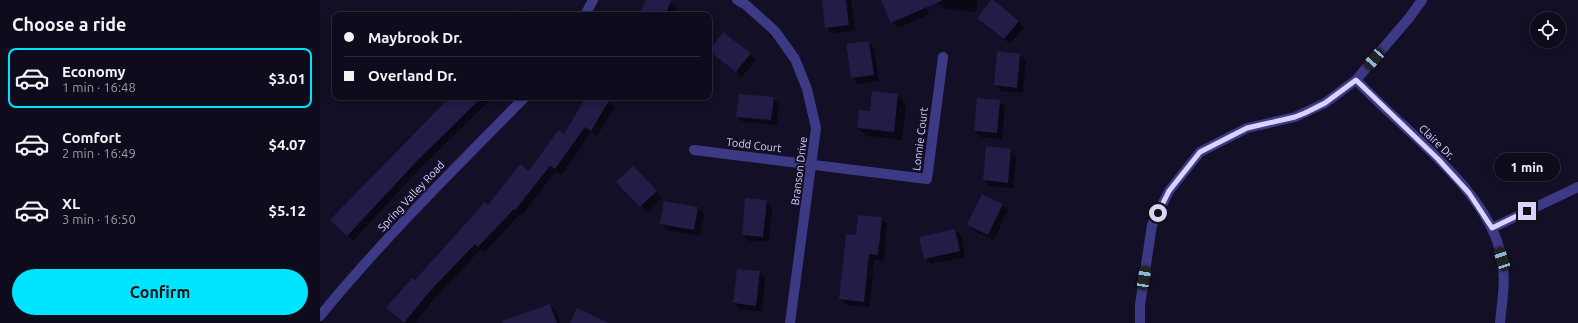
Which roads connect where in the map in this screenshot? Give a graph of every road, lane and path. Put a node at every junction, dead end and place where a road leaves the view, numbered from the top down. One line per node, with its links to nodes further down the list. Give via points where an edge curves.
1 (593, 0): 4 (street)
2 (737, 0): 9 (street, Branson Drive, via 775,31 795,59 807,89 816,128)
3 (1422, 0): 6 (street)
4 (587, 12)
5 (943, 57): 9 (street, Lonnie Court, via 927,179)
6 (1356, 80): 11 (street, Claire Dr., via 1438,159 1469,193); 14 (street, via 1325,103 1295,117 1247,128 1200,152 1169,191 1152,225 1140,305)
7 (522, 100): 12 (street, Spring Valley Road, via 409,215)
8 (694, 150): 9 (street, Todd Court)
9 (811, 164): 13 (street, Branson Drive)
10 (1578, 187): 11 (street)
11 (1492, 228): 15 (street, Claire Dr., via 1502,259)
12 (320, 316)
13 (790, 323)
14 (1140, 323)
15 (1500, 323)

